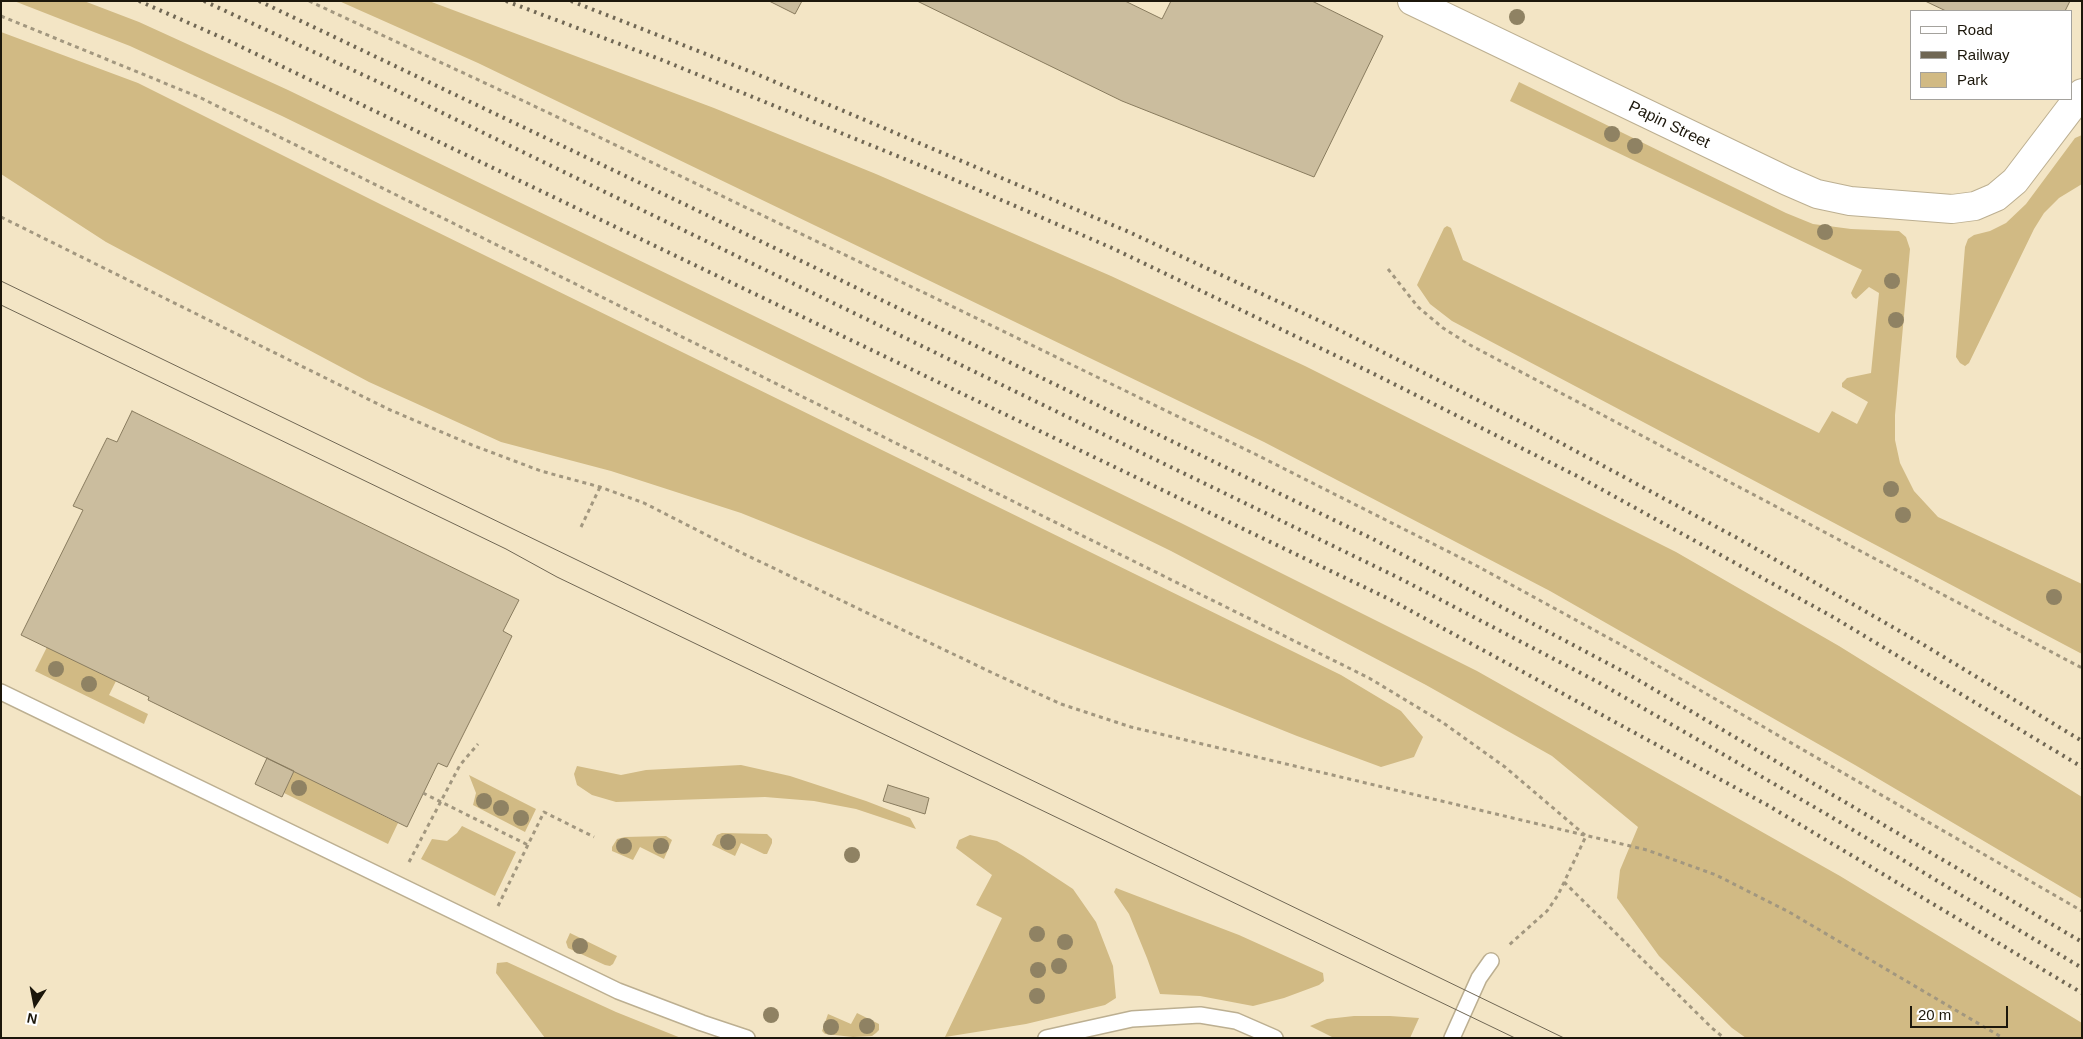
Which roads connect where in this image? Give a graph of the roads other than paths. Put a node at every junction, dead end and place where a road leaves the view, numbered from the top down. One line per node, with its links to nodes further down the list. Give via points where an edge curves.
1 (1412, 1): 2 (street, Papin Street, via 1746,162 1817,194 1850,201 1952,209 1975,206 1996,198 2015,181)
2 (2082, 93)
3 (1, 692): 5 (lane, via 618,990)
4 (1491, 961): 8 (lane, via 1479,978)
5 (748, 1038)
6 (1046, 1038): 7 (lane, via 1132,1019 1200,1015 1236,1021)
7 (1275, 1038)
8 (1452, 1038)

